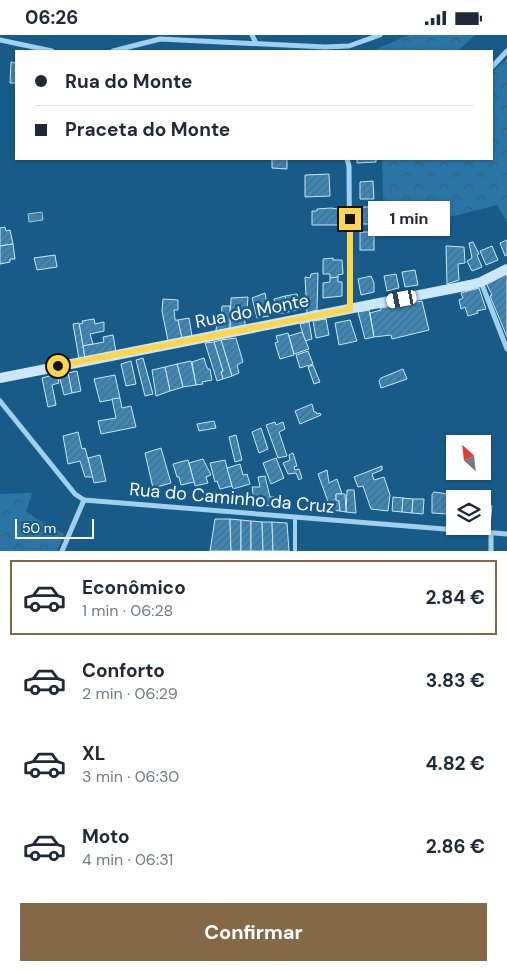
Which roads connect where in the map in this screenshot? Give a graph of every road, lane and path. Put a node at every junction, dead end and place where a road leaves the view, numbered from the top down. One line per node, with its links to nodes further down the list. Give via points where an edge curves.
1 (252, 35): 5 (street)
2 (380, 35): 5 (street, via 349,46)
3 (158, 37): 5 (street); 7 (street)
4 (0, 40): 6 (street)
5 (256, 43)
6 (47, 50)
7 (116, 50)
8 (507, 51): 9 (street)
9 (493, 66)
10 (347, 160): 13 (street)
11 (507, 269): 12 (street, Rua do Monte)
12 (481, 282): 13 (street, Rua do Monte); 14 (street)
13 (350, 309): 15 (street, Rua do Monte)
14 (507, 349)
15 (0, 378)
16 (0, 401): 17 (street, via 75,494)
17 (84, 500): 18 (street, Rua do Caminho da Cruz); 23 (street)
18 (294, 517): 19 (street, Rua do Caminho da Cruz); 24 (lane)
19 (446, 529)
20 (491, 533): 21 (street, Rua do Caminho da Cruz)
21 (507, 534)
22 (491, 535): 25 (street)
23 (62, 551)
24 (295, 551)
25 (491, 551)

